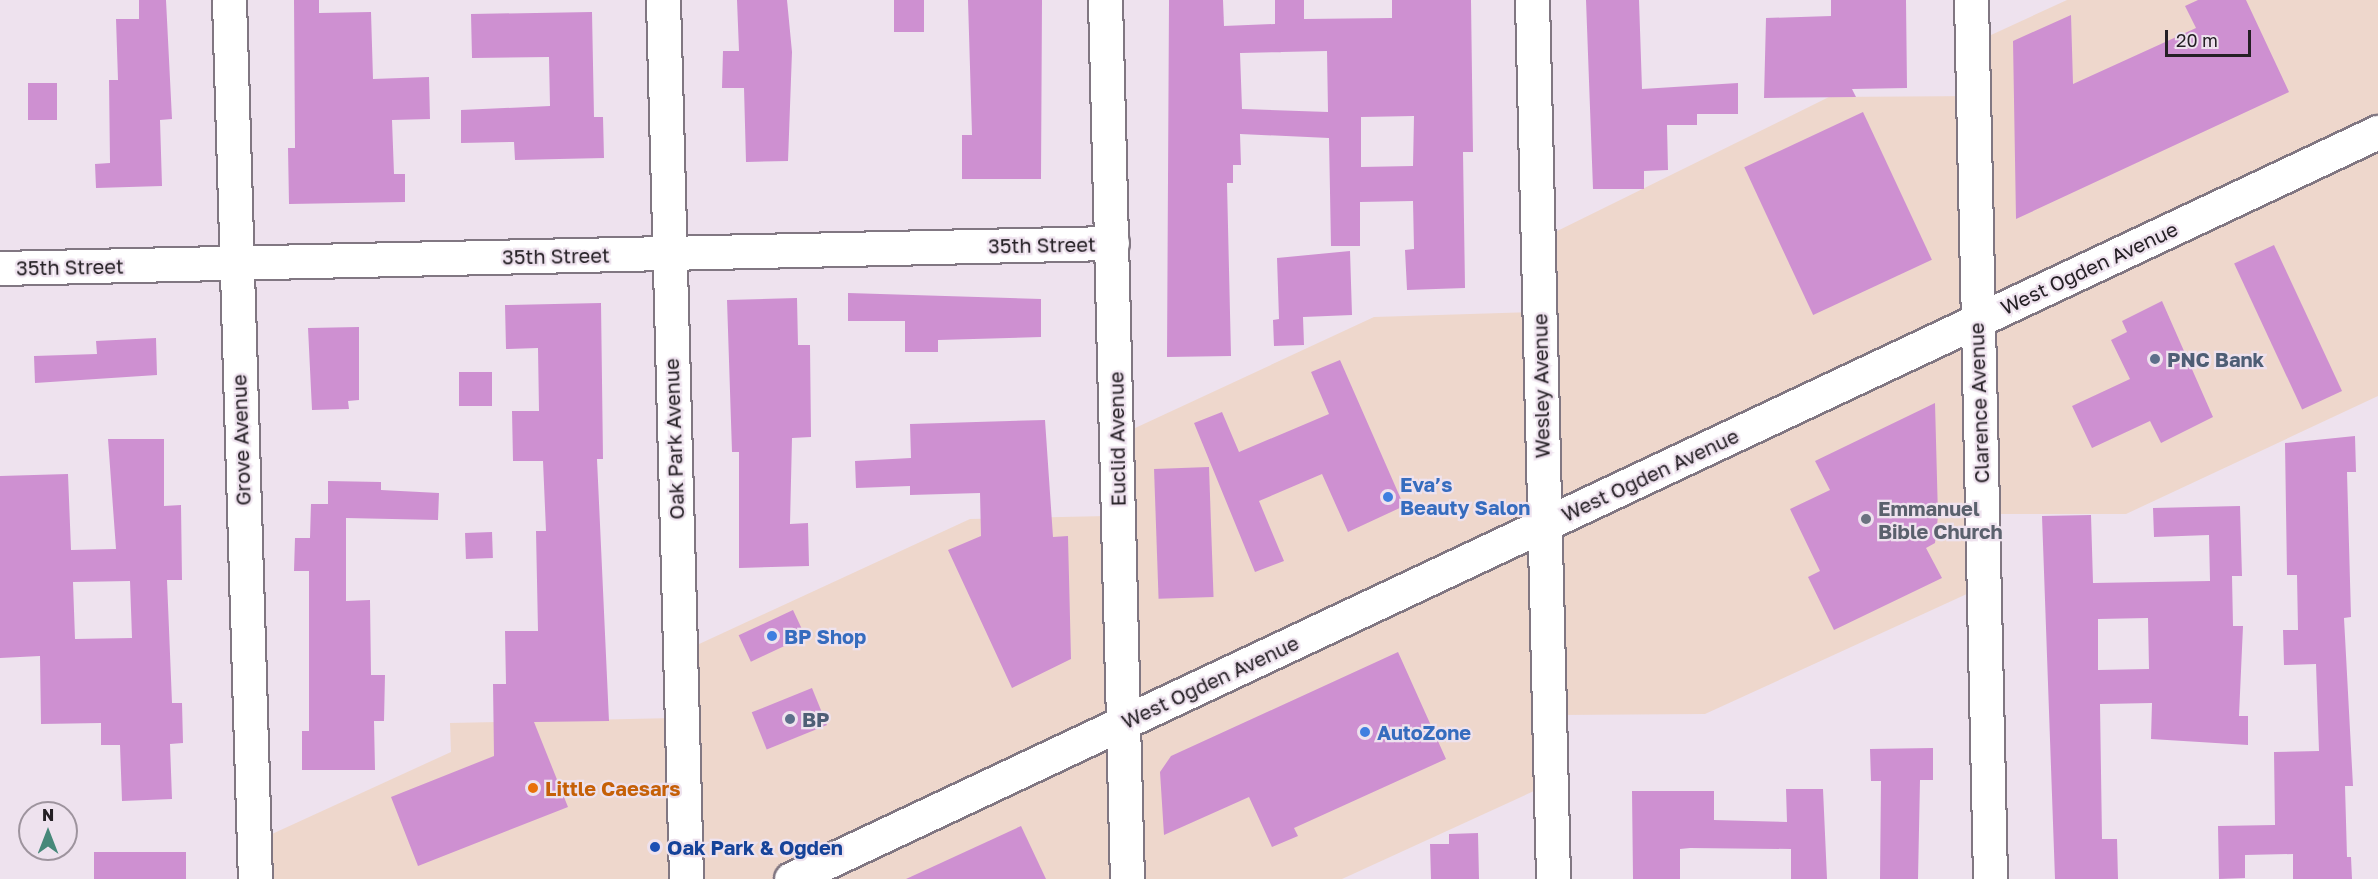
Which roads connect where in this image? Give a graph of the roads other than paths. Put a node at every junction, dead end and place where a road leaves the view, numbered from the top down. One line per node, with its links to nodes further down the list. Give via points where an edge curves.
1 (229, 0): 9 (street, Grove Avenue)
2 (663, 0): 8 (street, Oak Park Avenue)
3 (1105, 0): 7 (street, Euclid Avenue)
4 (1532, 0): 12 (street, Wesley Avenue)
5 (1971, 0): 11 (street, Clarence Avenue)
6 (2378, 132): 11 (street, West Ogden Avenue)
7 (1112, 243): 8 (street, 35th Street); 13 (street, Euclid Avenue)
8 (669, 253): 9 (street, 35th Street); 15 (street, Oak Park Avenue)
9 (236, 263): 10 (street, 35th Street); 14 (street, Grove Avenue)
10 (0, 268)
11 (1977, 321): 12 (street, West Ogden Avenue); 19 (street, Clarence Avenue)
12 (1544, 525): 13 (street, West Ogden Avenue); 18 (street, Wesley Avenue)
13 (1124, 722): 16 (street, West Ogden Avenue); 17 (street, Euclid Avenue)
14 (255, 879)
15 (686, 879)
16 (791, 879)
17 (1127, 879)
18 (1553, 879)
19 (1990, 879)

